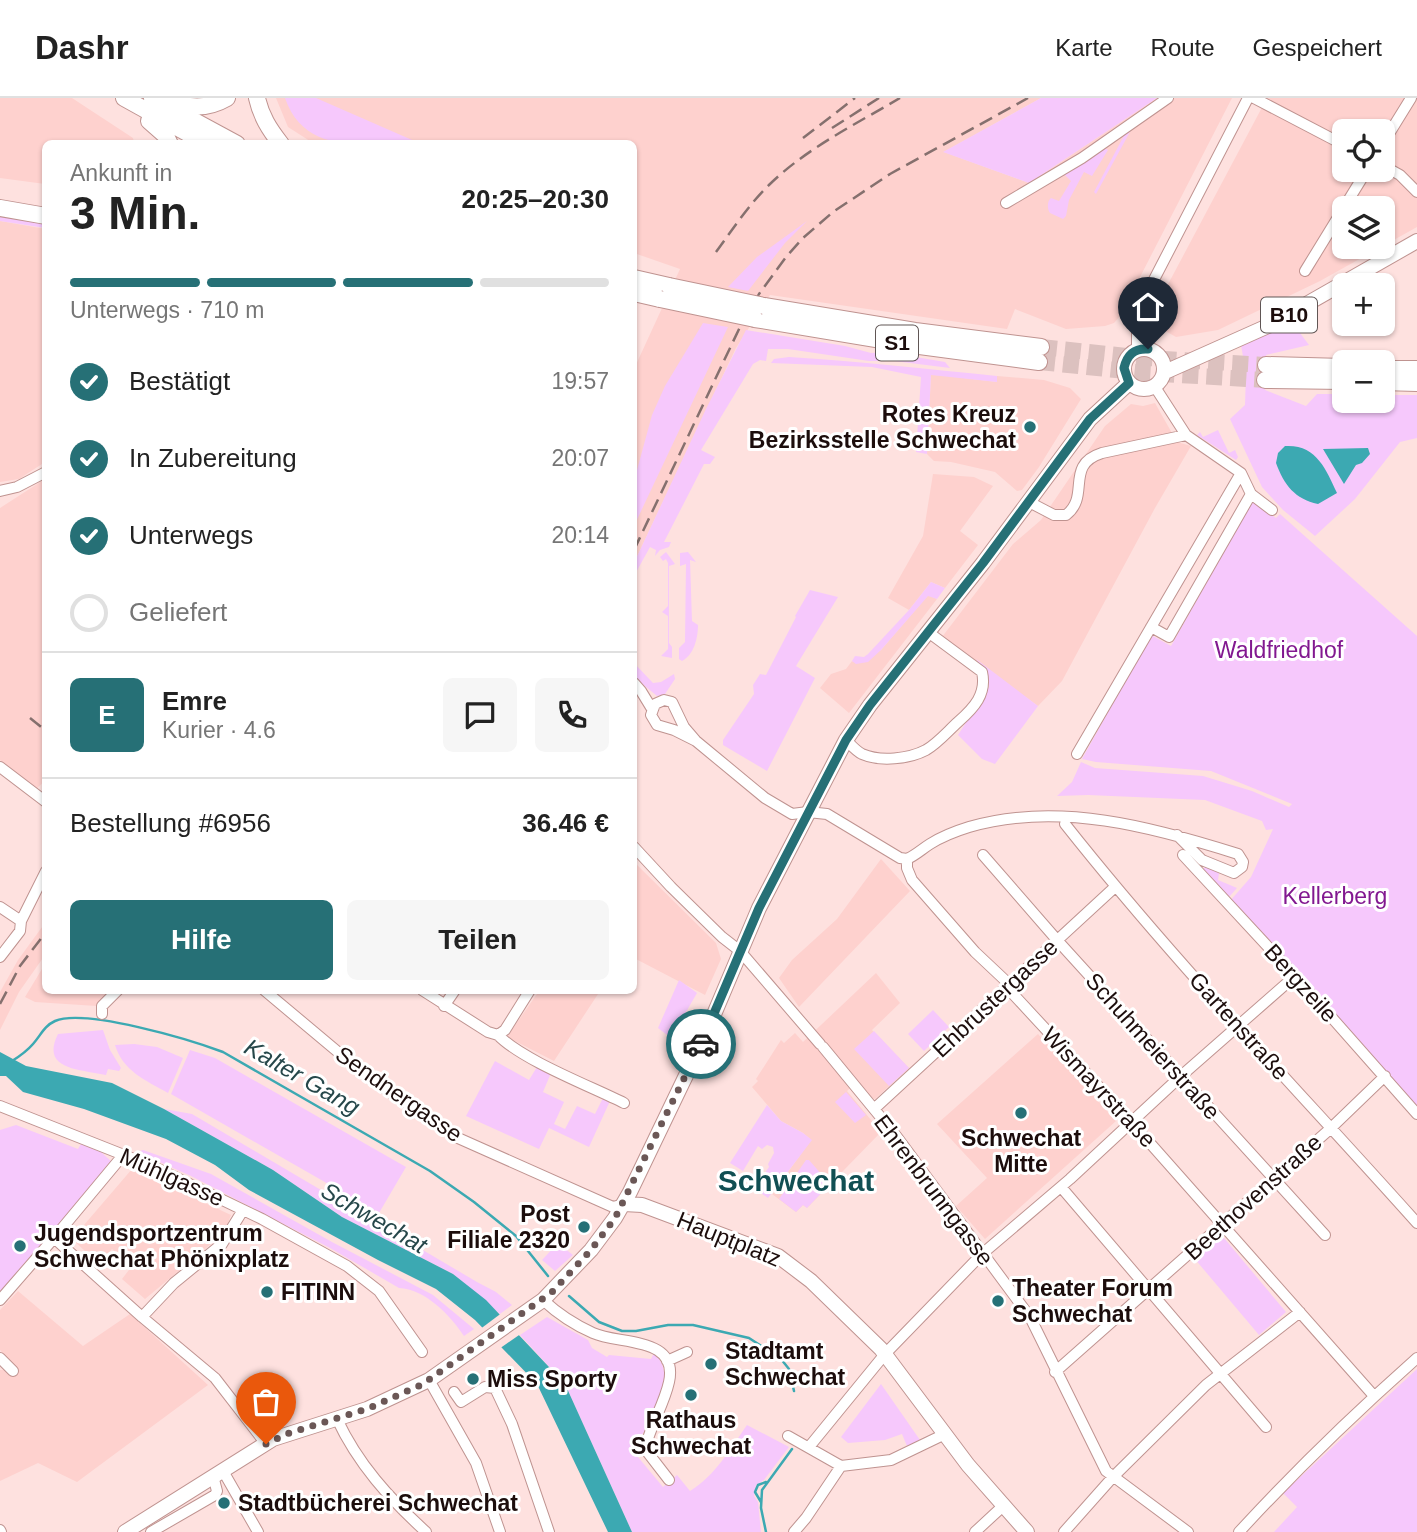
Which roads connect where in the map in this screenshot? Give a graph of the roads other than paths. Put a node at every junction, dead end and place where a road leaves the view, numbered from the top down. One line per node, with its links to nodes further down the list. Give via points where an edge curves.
1 (124, 98): 11 (highway); 12 (highway)
2 (153, 98): 3 (highway, via 196,107 213,106); 13 (highway)
3 (227, 98)
4 (257, 98): 14 (highway)
5 (1168, 98): 19 (street, via 1082,159)
6 (1248, 98): 28 (street, via 1145,297 1137,316)
7 (1254, 98): 10 (street)
8 (1411, 98): 9 (street)
9 (1395, 124)
10 (1332, 139)
11 (168, 140)
12 (200, 140)
13 (230, 140)
14 (278, 140)
15 (1395, 172): 17 (street)
16 (1360, 182): 24 (street)
17 (1417, 192)
18 (0, 199): 20 (highway)
19 (1006, 202)
20 (42, 205)
21 (0, 208): 22 (highway)
22 (42, 215)
23 (1417, 241): 30 (main road, B10, via 1301,309 1217,348)
24 (1305, 271)
25 (637, 279): 27 (highway, S1)
26 (637, 293): 27 (highway, S1)
27 (665, 293): 29 (highway, S1, bridge, via 759,313 915,331)
28 (1137, 349): 30 (main road, via 1154,350); 36 (main road, via 1124,368)
29 (1040, 355)
30 (1163, 365): 38 (main road, via 1161,381)
31 (1332, 369): 34 (highway, via 1266,373)
32 (1395, 369): 33 (highway)
33 (1417, 369)
34 (1332, 381)
35 (1395, 382): 37 (highway)
36 (1129, 383): 38 (main road, via 1141,389); 44 (main road, via 1090,419)
37 (1417, 383)
38 (1155, 387): 39 (street)
39 (1186, 435): 40 (street); 44 (street, via 1091,457 1081,467 1077,502 1066,514 1054,514)
40 (1241, 472): 43 (street); 46 (street)
41 (42, 474): 42 (street)
42 (0, 491)
43 (1251, 494): 45 (street); 46 (street, via 1169,637)
44 (1029, 502): 47 (main road)
45 (1272, 510)
46 (1151, 627): 54 (street)
47 (928, 632): 52 (main road); 52 (street, via 982,672 985,685 971,710 927,749 907,756 869,756)
48 (637, 687): 49 (street)
49 (655, 705): 50 (street, via 672,702); 51 (street, via 652,721)
50 (678, 715): 51 (street, via 674,724); 53 (street)
51 (665, 728): 53 (street)
52 (846, 740): 57 (main road)
53 (696, 741): 57 (street, via 765,798 792,814)
54 (1077, 754)
55 (0, 767): 56 (street)
56 (42, 799)
57 (808, 812): 63 (street, via 827,814); 69 (main road)
58 (1065, 824): 65 (street, Gartenstraße)
59 (1177, 835): 59 (street, via 1202,860 1234,873 1242,867 1238,854); 63 (street, via 1098,820 1020,816 967,827)
60 (637, 851): 69 (street, Ehrenbrunngasse)
61 (983, 855): 68 (street, Schuhmeierstraße)
62 (1183, 855): 71 (street, Bergzeile)
63 (907, 859): 72 (street, Wismayrstraße, via 912,880)
64 (42, 879): 67 (street)
65 (1115, 887): 68 (street, Ehbrustergasse); 80 (street, Gartenstraße)
66 (0, 907): 67 (street)
67 (22, 921): 70 (street)
68 (1057, 940): 72 (street, Ehbrustergasse); 82 (street, Schuhmeierstraße)
69 (740, 951): 86 (street, Ehrenbrunngasse); 93 (main road, via 704,1038)
70 (0, 957)
71 (1296, 976): 80 (street); 83 (street, Bergzeile)
72 (1009, 984): 86 (street, Ehbrustergasse); 88 (street, Wismayrstraße, via 1013,994)
73 (114, 994): 79 (street, via 102,1006)
74 (268, 994): 93 (street, Sendnergasse, via 369,1078 458,1138 613,1207)
75 (428, 994): 78 (street)
76 (452, 994): 78 (street)
77 (528, 994): 81 (street)
78 (444, 1006): 81 (street)
79 (102, 1014)
80 (1239, 1025): 82 (street); 89 (street, Gartenstraße)
81 (498, 1035): 84 (street, via 534,1059)
82 (1181, 1076): 88 (street); 91 (street, Schuhmeierstraße)
83 (1385, 1076): 87 (street, Bergzeile); 89 (street, Beethovenstraße)
84 (624, 1103)
85 (0, 1106): 90 (street, Mühlgasse)
86 (874, 1109): 99 (street, Ehrenbrunngasse)
87 (1417, 1114)
88 (1132, 1122): 92 (street); 96 (street, Wismayrstraße)
89 (1330, 1129): 91 (street, Beethovenstraße); 95 (street, Gartenstraße)
90 (124, 1154): 94 (street, Mühlgasse); 98 (street)
91 (1273, 1178): 96 (street, Beethovenstraße); 97 (street, Schuhmeierstraße)
92 (1061, 1187): 99 (street); 100 (street)
93 (624, 1204): 102 (main road, via 591,1250); 107 (main road, Hauptplatz, via 642,1205 788,1262)
94 (243, 1210): 104 (street, via 222,1244 174,1283); 106 (street, Mühlgasse, via 365,1278)
95 (1415, 1216)
96 (1222, 1225): 100 (street, Beethovenstraße); 103 (street, Wismayrstraße)
97 (1325, 1235)
98 (56, 1240): 101 (street); 104 (street)
99 (982, 1254): 107 (street); 112 (street, Ehrenbrunngasse, via 1030,1317)
100 (1150, 1289): 112 (street, Beethovenstraße); 113 (street)
101 (0, 1300)
102 (543, 1300): 110 (street, via 595,1334 653,1346); 114 (main road)
103 (1300, 1312): 113 (street); 116 (street, Wismayrstraße)
104 (142, 1317): 121 (street, via 215,1378)
105 (687, 1352): 110 (street)
106 (422, 1353)
107 (885, 1354): 119 (main road, Hauptplatz); 122 (street)
108 (0, 1358): 111 (street)
109 (1417, 1358): 116 (street)
110 (667, 1361): 126 (street, via 669,1382 645,1449)
111 (13, 1371)
112 (1055, 1372): 125 (street, Ehrenbrunngasse)
113 (1220, 1374): 118 (street); 125 (street)
114 (429, 1380): 117 (main road); 133 (street, via 476,1463)
115 (454, 1392): 134 (street, via 461,1402 485,1387 495,1388)
116 (1374, 1396): 140 (street)
117 (337, 1419): 121 (main road); 132 (street, via 369,1473)
118 (1266, 1427)
119 (945, 1434): 123 (street, via 891,1460); 127 (main road, Hauptplatz)
120 (788, 1436): 122 (street)
121 (266, 1444): 124 (main road)
122 (809, 1447): 123 (street)
123 (841, 1466): 135 (street)
124 (218, 1473): 128 (street, via 215,1495); 129 (main road); 131 (street)
125 (1112, 1478): 138 (street); 139 (street, Ehrenbrunngasse)
126 (669, 1480)
127 (1002, 1507): 136 (street); 137 (main road, Hauptplatz)
128 (165, 1524): 129 (street); 130 (street)
129 (131, 1528)
130 (151, 1532)
131 (258, 1532)
132 (426, 1532)
133 (500, 1532)
134 (549, 1532)
135 (794, 1532)
136 (975, 1532)
137 (1027, 1532)
138 (1063, 1532)
139 (1188, 1532)
140 (1239, 1532)

